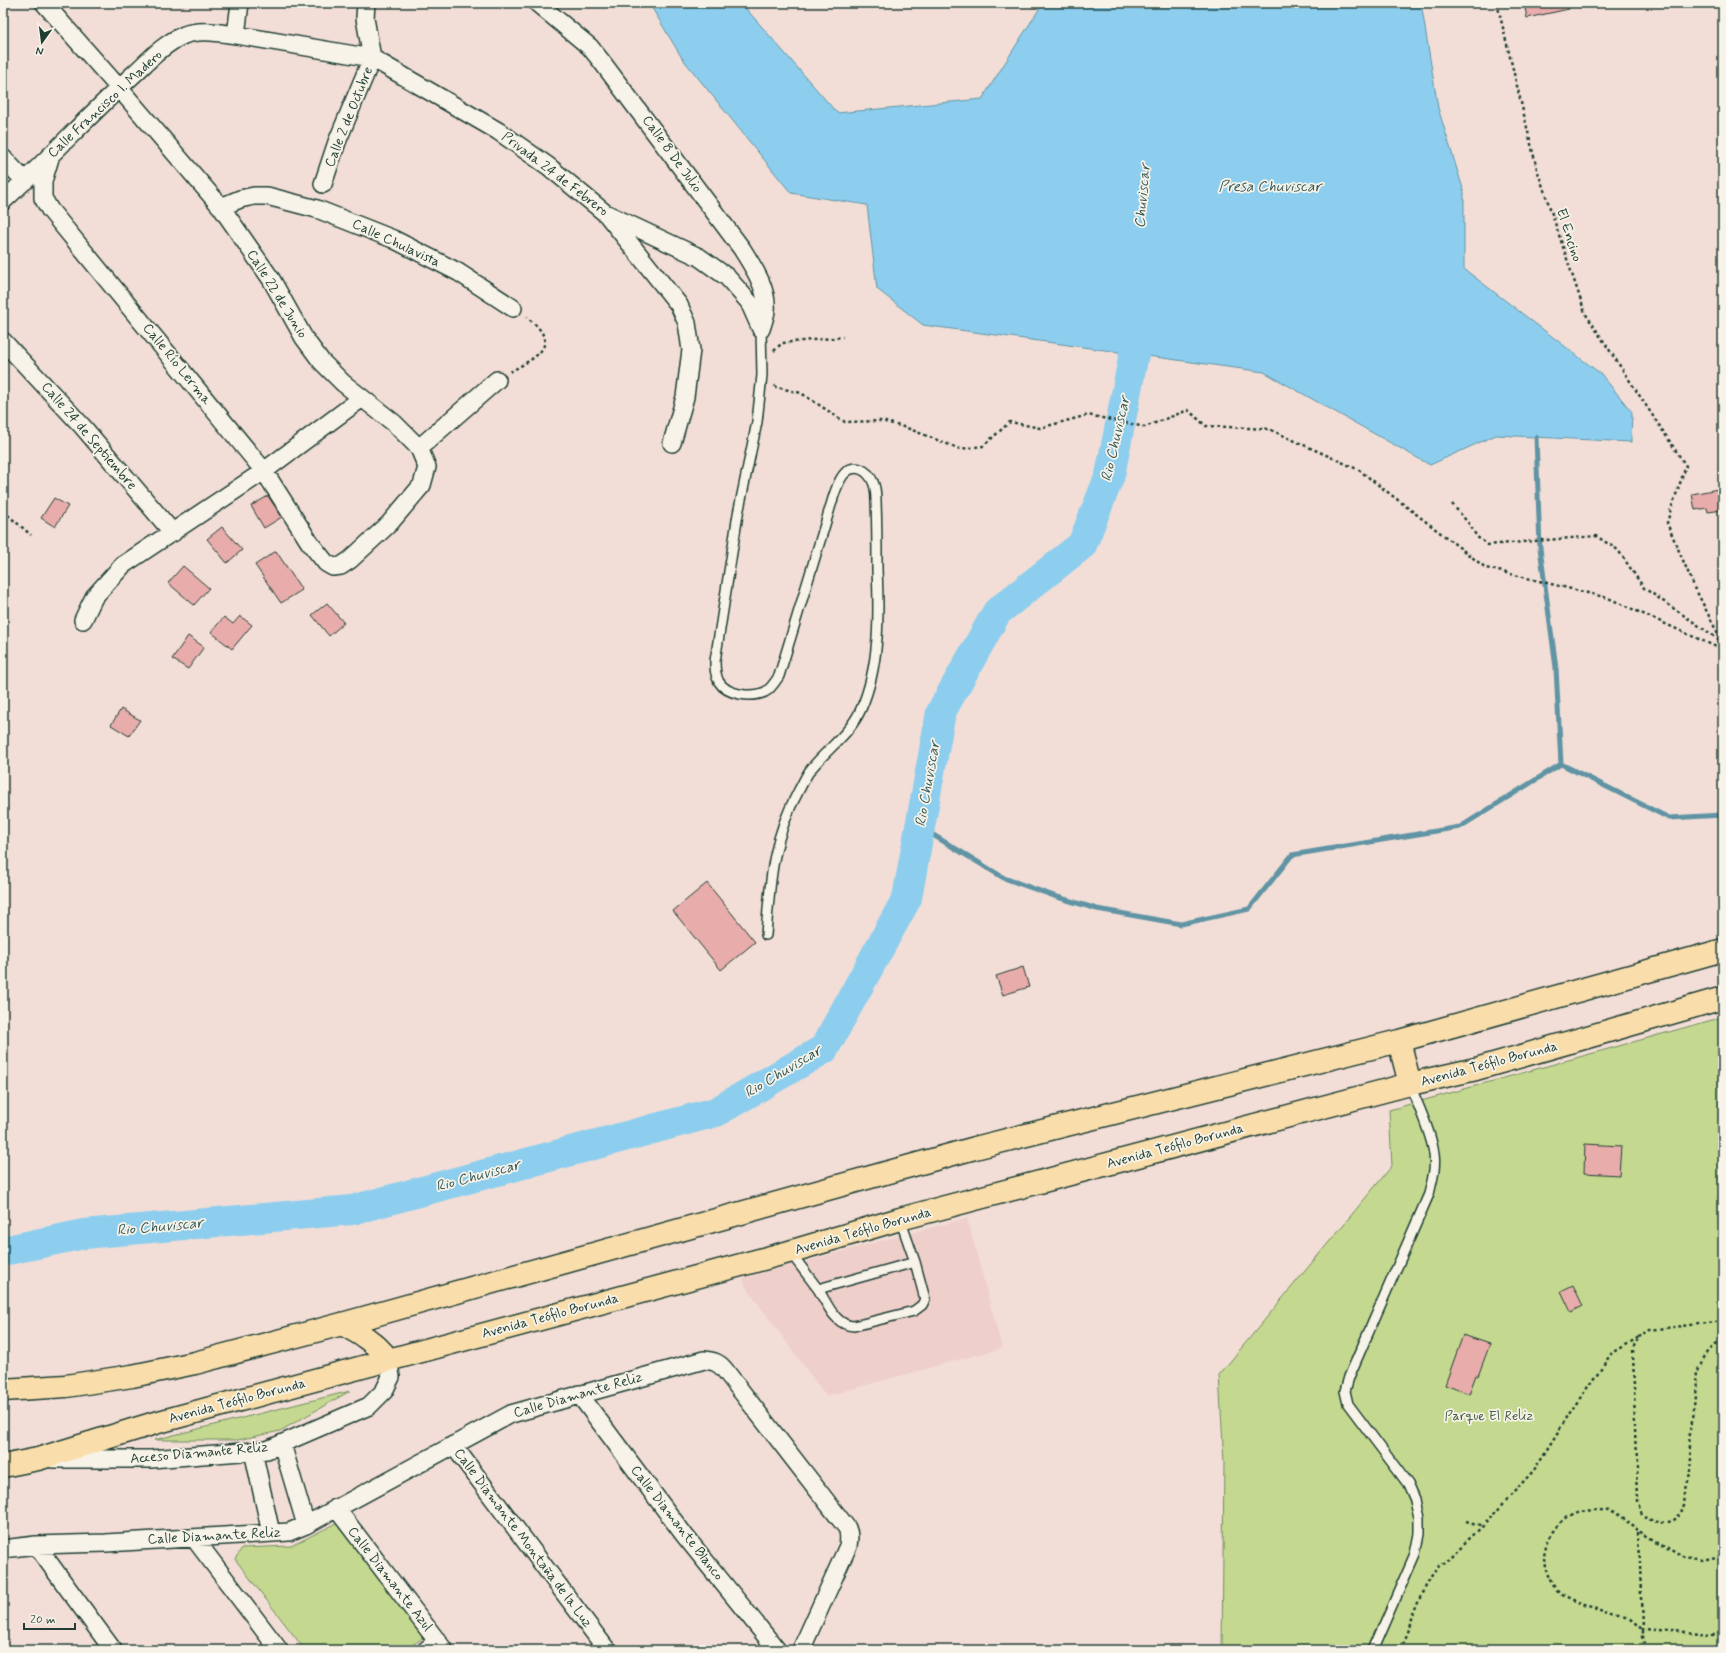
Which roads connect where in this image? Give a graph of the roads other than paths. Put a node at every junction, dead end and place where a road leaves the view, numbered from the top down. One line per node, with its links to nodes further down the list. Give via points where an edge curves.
1 (44, 3): 7 (street, Calle 22 de Junio)
2 (240, 3): 5 (street)
3 (366, 3): 6 (street, Calle 2 de Octubre, via 367,31)
4 (537, 3): 16 (street, Calle 8 De Julio, via 590,47 742,249 756,272 765,297 766,311)
5 (236, 35): 6 (street, Calle Francisco I. Madero); 7 (street, Calle Francisco I. Madero, via 198,32 185,35 159,52)
6 (372, 58): 11 (street, Calle 2 de Octubre, via 337,142); 14 (street, Privada 24 de Febrero, via 498,131 548,166)
7 (119, 88): 8 (street, Calle Francisco I. Madero); 13 (street, Calle 22 de Junio)
8 (51, 155): 10 (street, Calle Francisco I. Madero); 22 (street, Calle Río Lerma, via 43,181 43,198 50,210)
9 (3, 158): 10 (street)
10 (25, 181): 12 (street, Calle Francisco I. Madero)
11 (323, 184)
12 (3, 201)
13 (221, 207): 15 (street, Calle Chulavista, via 240,199 267,196 317,209 393,239 458,272); 19 (street, Calle 22 de Junio, via 271,279 320,361)
14 (605, 213): 16 (street, Privada 24 de Febrero, via 699,257 727,277 749,302); 20 (street, via 674,299 687,323 691,350 685,397)
15 (513, 308)
16 (761, 329): 26 (lane, via 762,374 757,422 738,514 715,661 719,682 724,688 736,693 766,692 773,686 779,676 834,495 845,472 853,468 860,468 869,474 874,483 878,591 874,658 866,695 861,709 844,736 811,770 794,799 783,826 771,874)
17 (3, 341): 23 (street, Calle 24 de Septiembre, via 83,427)
18 (496, 380): 21 (street)
19 (362, 398): 21 (street, Calle 22 de Junio, via 389,419); 22 (street)
20 (672, 443)
21 (419, 448): 24 (street, Calle 22 de Junio, via 427,467 422,485 390,524 350,560 341,566)
22 (264, 470): 23 (street); 24 (street, Calle Río Lerma, via 310,543 326,563)
23 (173, 533): 25 (street, via 123,565 94,597)
24 (333, 567)
25 (83, 620)
26 (766, 935)
27 (1723, 950): 29 (main road)
28 (1723, 998): 30 (main road, Avenida Teófilo Borunda, via 1476,1069)
29 (1398, 1041): 30 (main road); 35 (main road, via 975,1148)
30 (1410, 1084): 31 (main road, Avenida Teófilo Borunda); 56 (lane, via 1430,1139 1434,1155 1434,1173 1429,1194 1352,1369 1345,1391 1348,1404 1408,1484 1419,1516 1415,1554)
31 (900, 1219): 32 (main road, Avenida Teófilo Borunda); 33 (lane)
32 (789, 1252): 34 (lane); 36 (main road, Avenida Teófilo Borunda)
33 (915, 1262): 34 (lane); 34 (lane, via 925,1299 914,1311 847,1326 835,1317)
34 (818, 1289)
35 (342, 1324): 36 (main road, via 364,1336); 37 (main road, via 195,1363 132,1376 66,1386)
36 (388, 1359): 39 (street, Acceso Diamante Reliz, via 391,1377 384,1391 369,1406); 42 (main road, Avenida Teófilo Borunda, via 155,1423)
37 (3, 1390)
38 (579, 1394): 40 (street, Calle Diamante Reliz, via 511,1414); 54 (street, Calle Diamante Blanco, via 685,1536); 55 (street, Calle Diamante Reliz, via 704,1360 716,1362 724,1369 849,1532 848,1546)
39 (282, 1444): 41 (street, Acceso Diamante Reliz, via 267,1450); 45 (street)
40 (453, 1445): 44 (street, Calle Diamante Reliz); 53 (street, Calle Diamante Montaña de la Luz)
41 (253, 1451): 42 (street, Acceso Diamante Reliz, via 151,1459); 46 (street)
42 (38, 1459): 43 (main road, Avenida Teófilo Borunda)
43 (3, 1466)
44 (336, 1508): 45 (street, Calle Diamante Reliz); 50 (street, Calle Diamante Azul)
45 (306, 1525): 46 (street, Calle Diamante Reliz, via 289,1532)
46 (271, 1533): 47 (street, Calle Diamante Reliz)
47 (194, 1538): 48 (street, Calle Diamante Reliz); 52 (street)
48 (36, 1545): 49 (street, Calle Diamante Reliz); 51 (street)
49 (3, 1549)
50 (436, 1647)
51 (113, 1650)
52 (279, 1650)
53 (607, 1650)
54 (777, 1650)
55 (801, 1650)
56 (1373, 1650)

